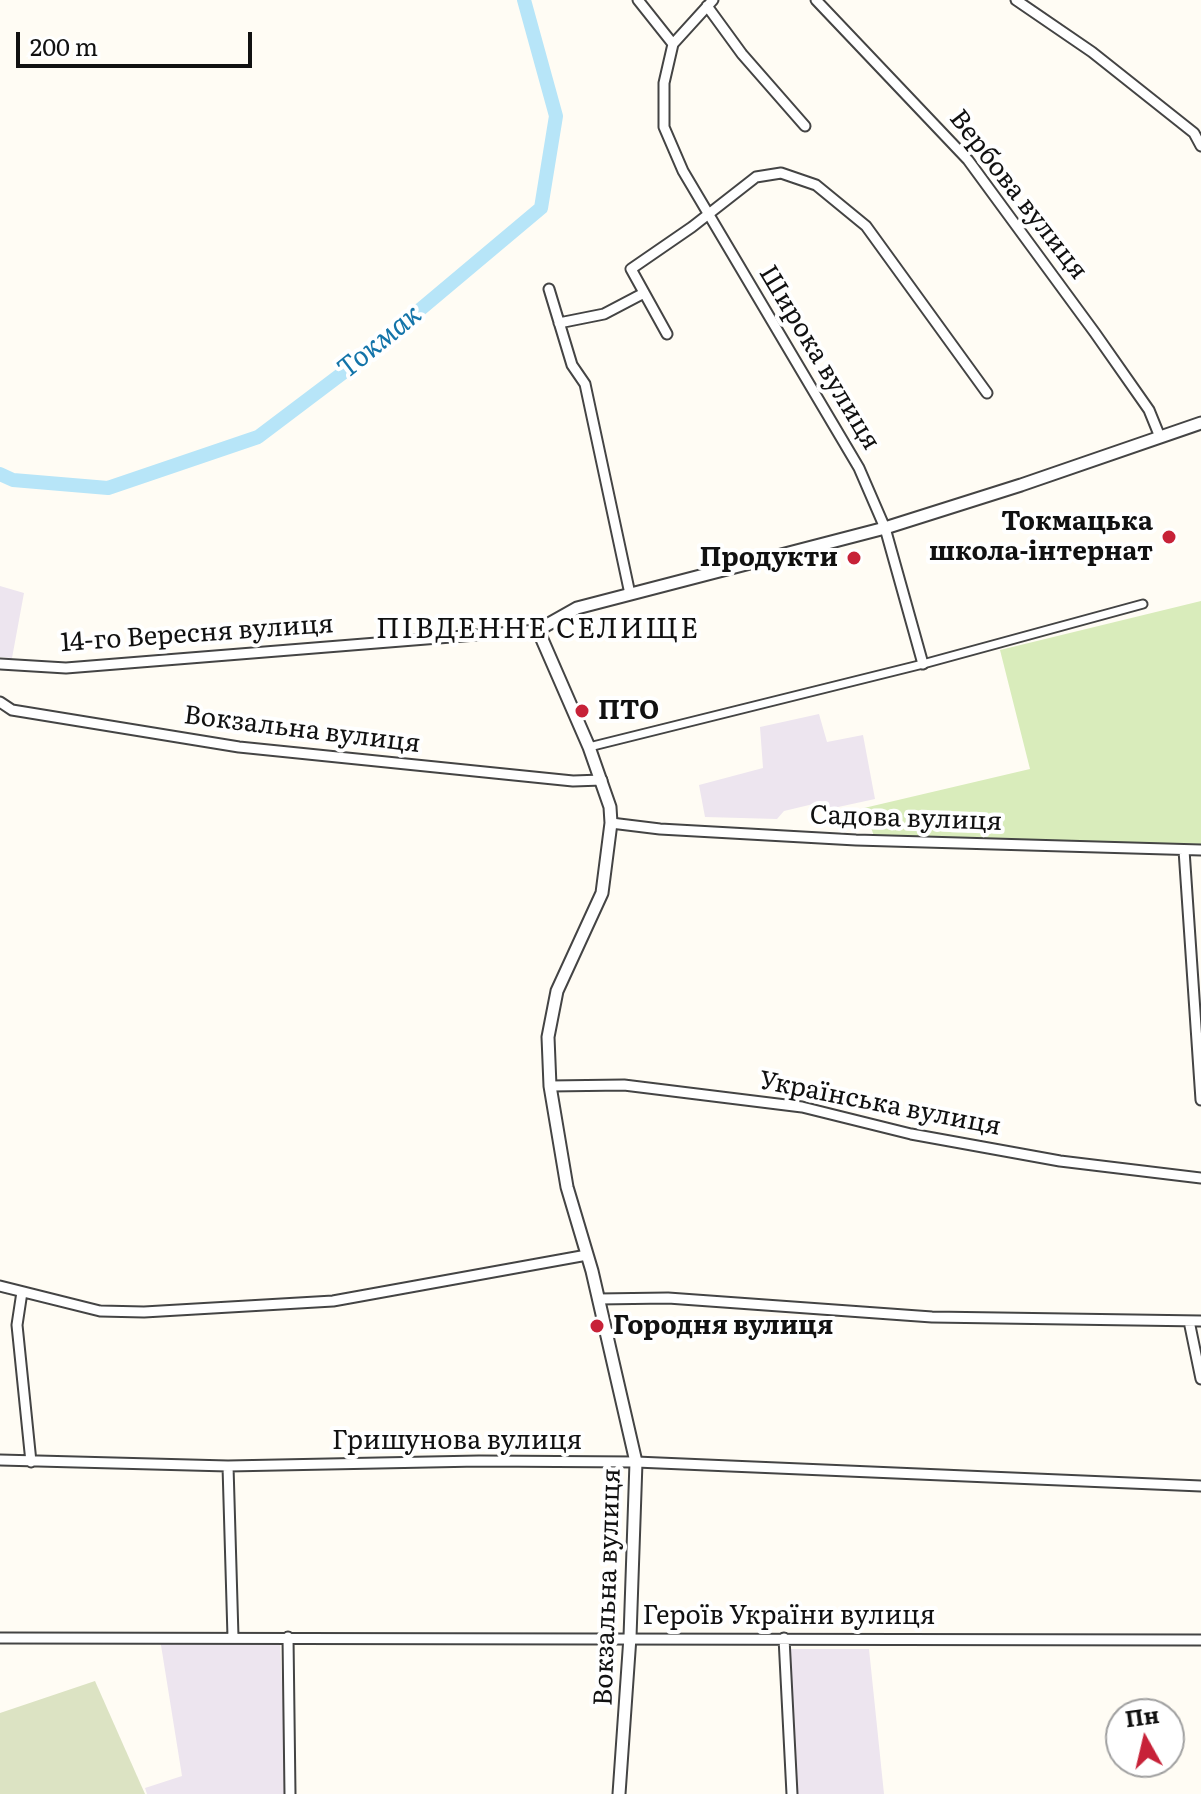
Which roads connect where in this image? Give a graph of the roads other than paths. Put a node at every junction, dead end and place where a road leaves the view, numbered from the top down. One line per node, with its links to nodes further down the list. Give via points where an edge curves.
1 (638, 0): 5 (street)
2 (816, 0): 15 (street, Вербова вулиця, via 968,160 1149,410)
3 (1016, 0): 7 (street, via 1092,52 1194,133)
4 (710, 3): 5 (street); 6 (street, via 742,54)
5 (673, 44): 8 (street, Широка вулиця, via 664,83 664,127)
6 (805, 126)
7 (1201, 146)
8 (708, 215): 10 (street, via 631,269); 13 (street, via 756,177 781,173 816,185 866,226); 16 (street, Широка вулиця, via 859,468)
9 (549, 289): 11 (street)
10 (644, 293): 11 (street, via 604,314); 12 (street)
11 (559, 323): 17 (street, via 572,365 585,384)
12 (667, 334)
13 (987, 393)
14 (1201, 423): 15 (street, 14-го Вересня вулиця)
15 (1160, 437): 16 (street, 14-го Вересня вулиця)
16 (885, 528): 17 (street, 14-го Вересня вулиця); 21 (street, Широка вулиця)
17 (630, 594): 19 (street, 14-го Вересня вулиця, via 577,608)
18 (1143, 604): 21 (street)
19 (538, 630): 20 (street, 14-го Вересня вулиця, via 66,668); 23 (street, Вокзальна вулиця)
20 (0, 664)
21 (923, 664): 23 (street)
22 (0, 702): 24 (street, Вокзальна вулиця, via 12,710 239,747)
23 (589, 747): 24 (street, Вокзальна вулиця)
24 (602, 780): 25 (street, Вокзальна вулиця)
25 (611, 823): 26 (street, Садова вулиця, via 856,840); 28 (street, Вокзальна вулиця, via 602,893 557,991 548,1037)
26 (1184, 850): 27 (street, Садова вулиця); 29 (street)
27 (1201, 850)
28 (550, 1086): 30 (street, Українська вулиця, via 624,1085 802,1107 911,1134 1060,1161); 31 (street, Вокзальна вулиця, via 567,1187)
29 (1201, 1100)
30 (1201, 1178)
31 (587, 1255): 33 (street, via 333,1301 100,1311); 34 (street, Вокзальна вулиця)
32 (0, 1286): 33 (street)
33 (22, 1292): 39 (street, via 17,1325)
34 (598, 1299): 35 (street, via 668,1298 932,1317); 40 (street, Вокзальна вулиця)
35 (1189, 1321): 36 (street); 37 (street)
36 (1201, 1321)
37 (1201, 1379)
38 (0, 1460): 39 (street, Гришунова вулиця)
39 (31, 1462): 41 (street, Гришунова вулиця)
40 (636, 1462): 41 (street, Гришунова вулиця); 42 (street, Гришунова вулиця); 45 (street, Вокзальна вулиця)
41 (228, 1466): 43 (street)
42 (1201, 1486)
43 (233, 1637): 44 (street, Героїв України вулиця); 46 (street, Героїв України вулиця)
44 (288, 1637): 45 (street, Героїв України вулиця); 49 (street)
45 (630, 1637): 47 (street, Героїв України вулиця); 50 (street, Вокзальна вулиця)
46 (0, 1638)
47 (784, 1638): 48 (street, Героїв України вулиця); 51 (street)
48 (1201, 1640)
49 (290, 1794)
50 (619, 1794)
51 (792, 1794)

